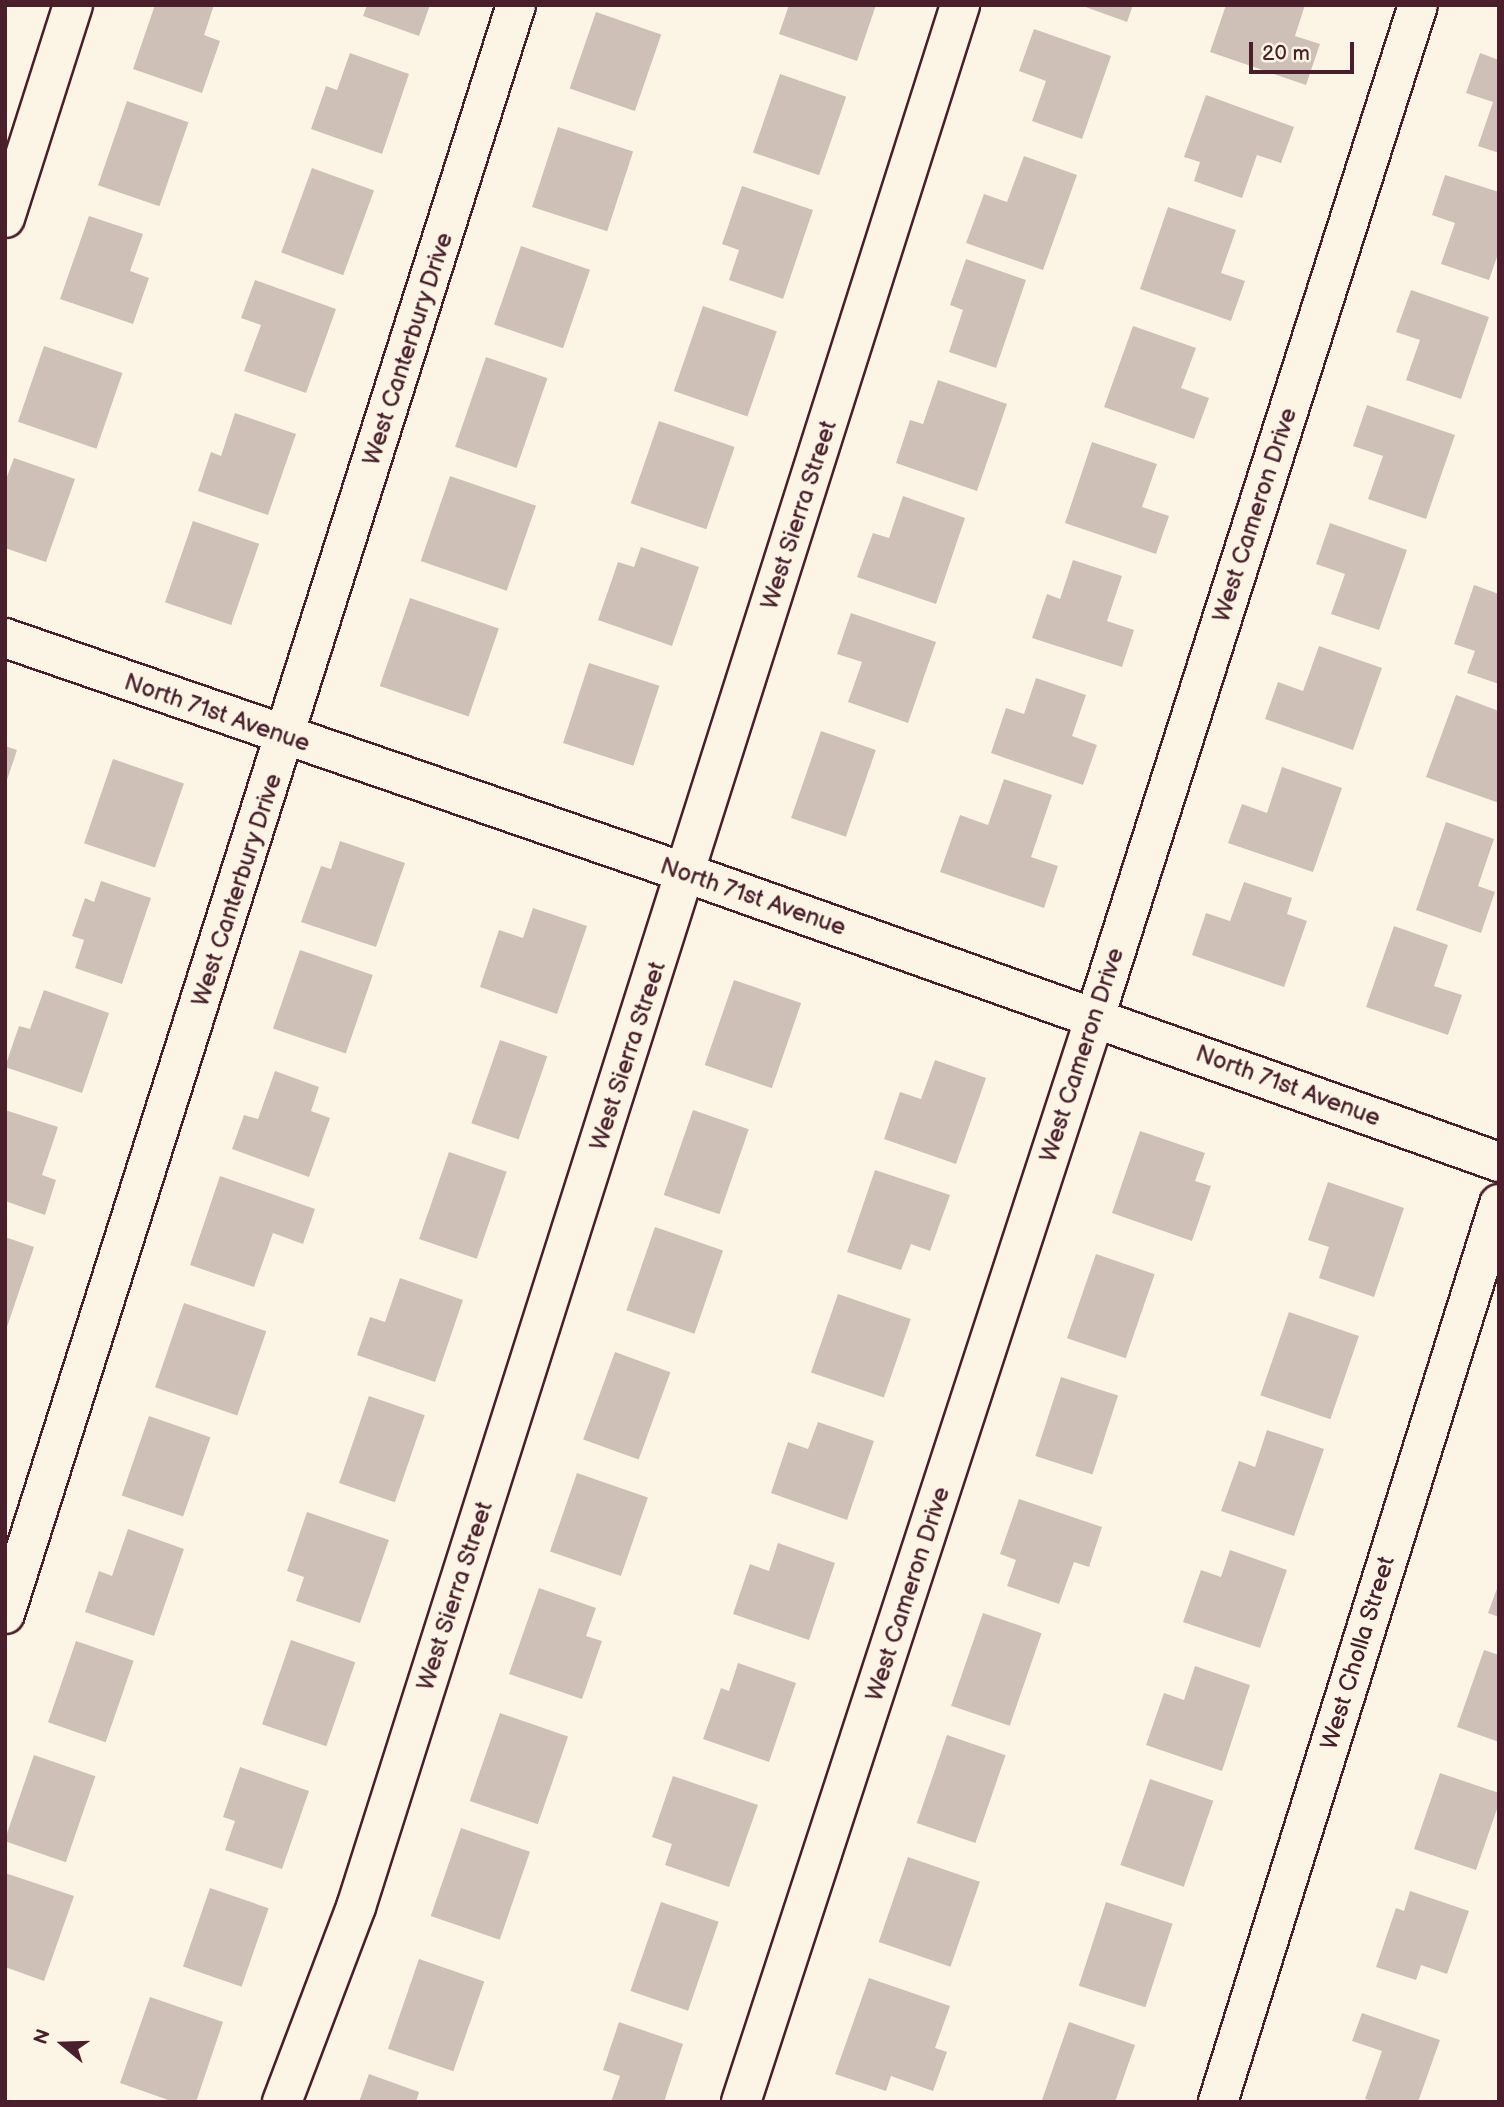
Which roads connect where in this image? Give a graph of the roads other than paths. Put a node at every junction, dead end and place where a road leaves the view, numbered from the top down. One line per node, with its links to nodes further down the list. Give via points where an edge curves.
1 (73, 5): 5 (street)
2 (516, 5): 7 (street, West Canterbury Drive)
3 (960, 5): 8 (street, West Sierra Street)
4 (1418, 5): 9 (street, West Cameron Drive)
5 (5, 218)
6 (5, 638): 7 (street, North 71st Avenue)
7 (285, 737): 8 (street, North 71st Avenue); 12 (street, West Canterbury Drive)
8 (686, 873): 9 (street, North 71st Avenue); 13 (street, West Sierra Street, via 356,1907)
9 (1095, 1017): 10 (street, North 71st Avenue); 14 (street, West Cameron Drive)
10 (1499, 1162)
11 (1499, 1204): 15 (street, West Cholla Street)
12 (5, 1614)
13 (282, 2102)
14 (741, 2102)
15 (1217, 2102)

